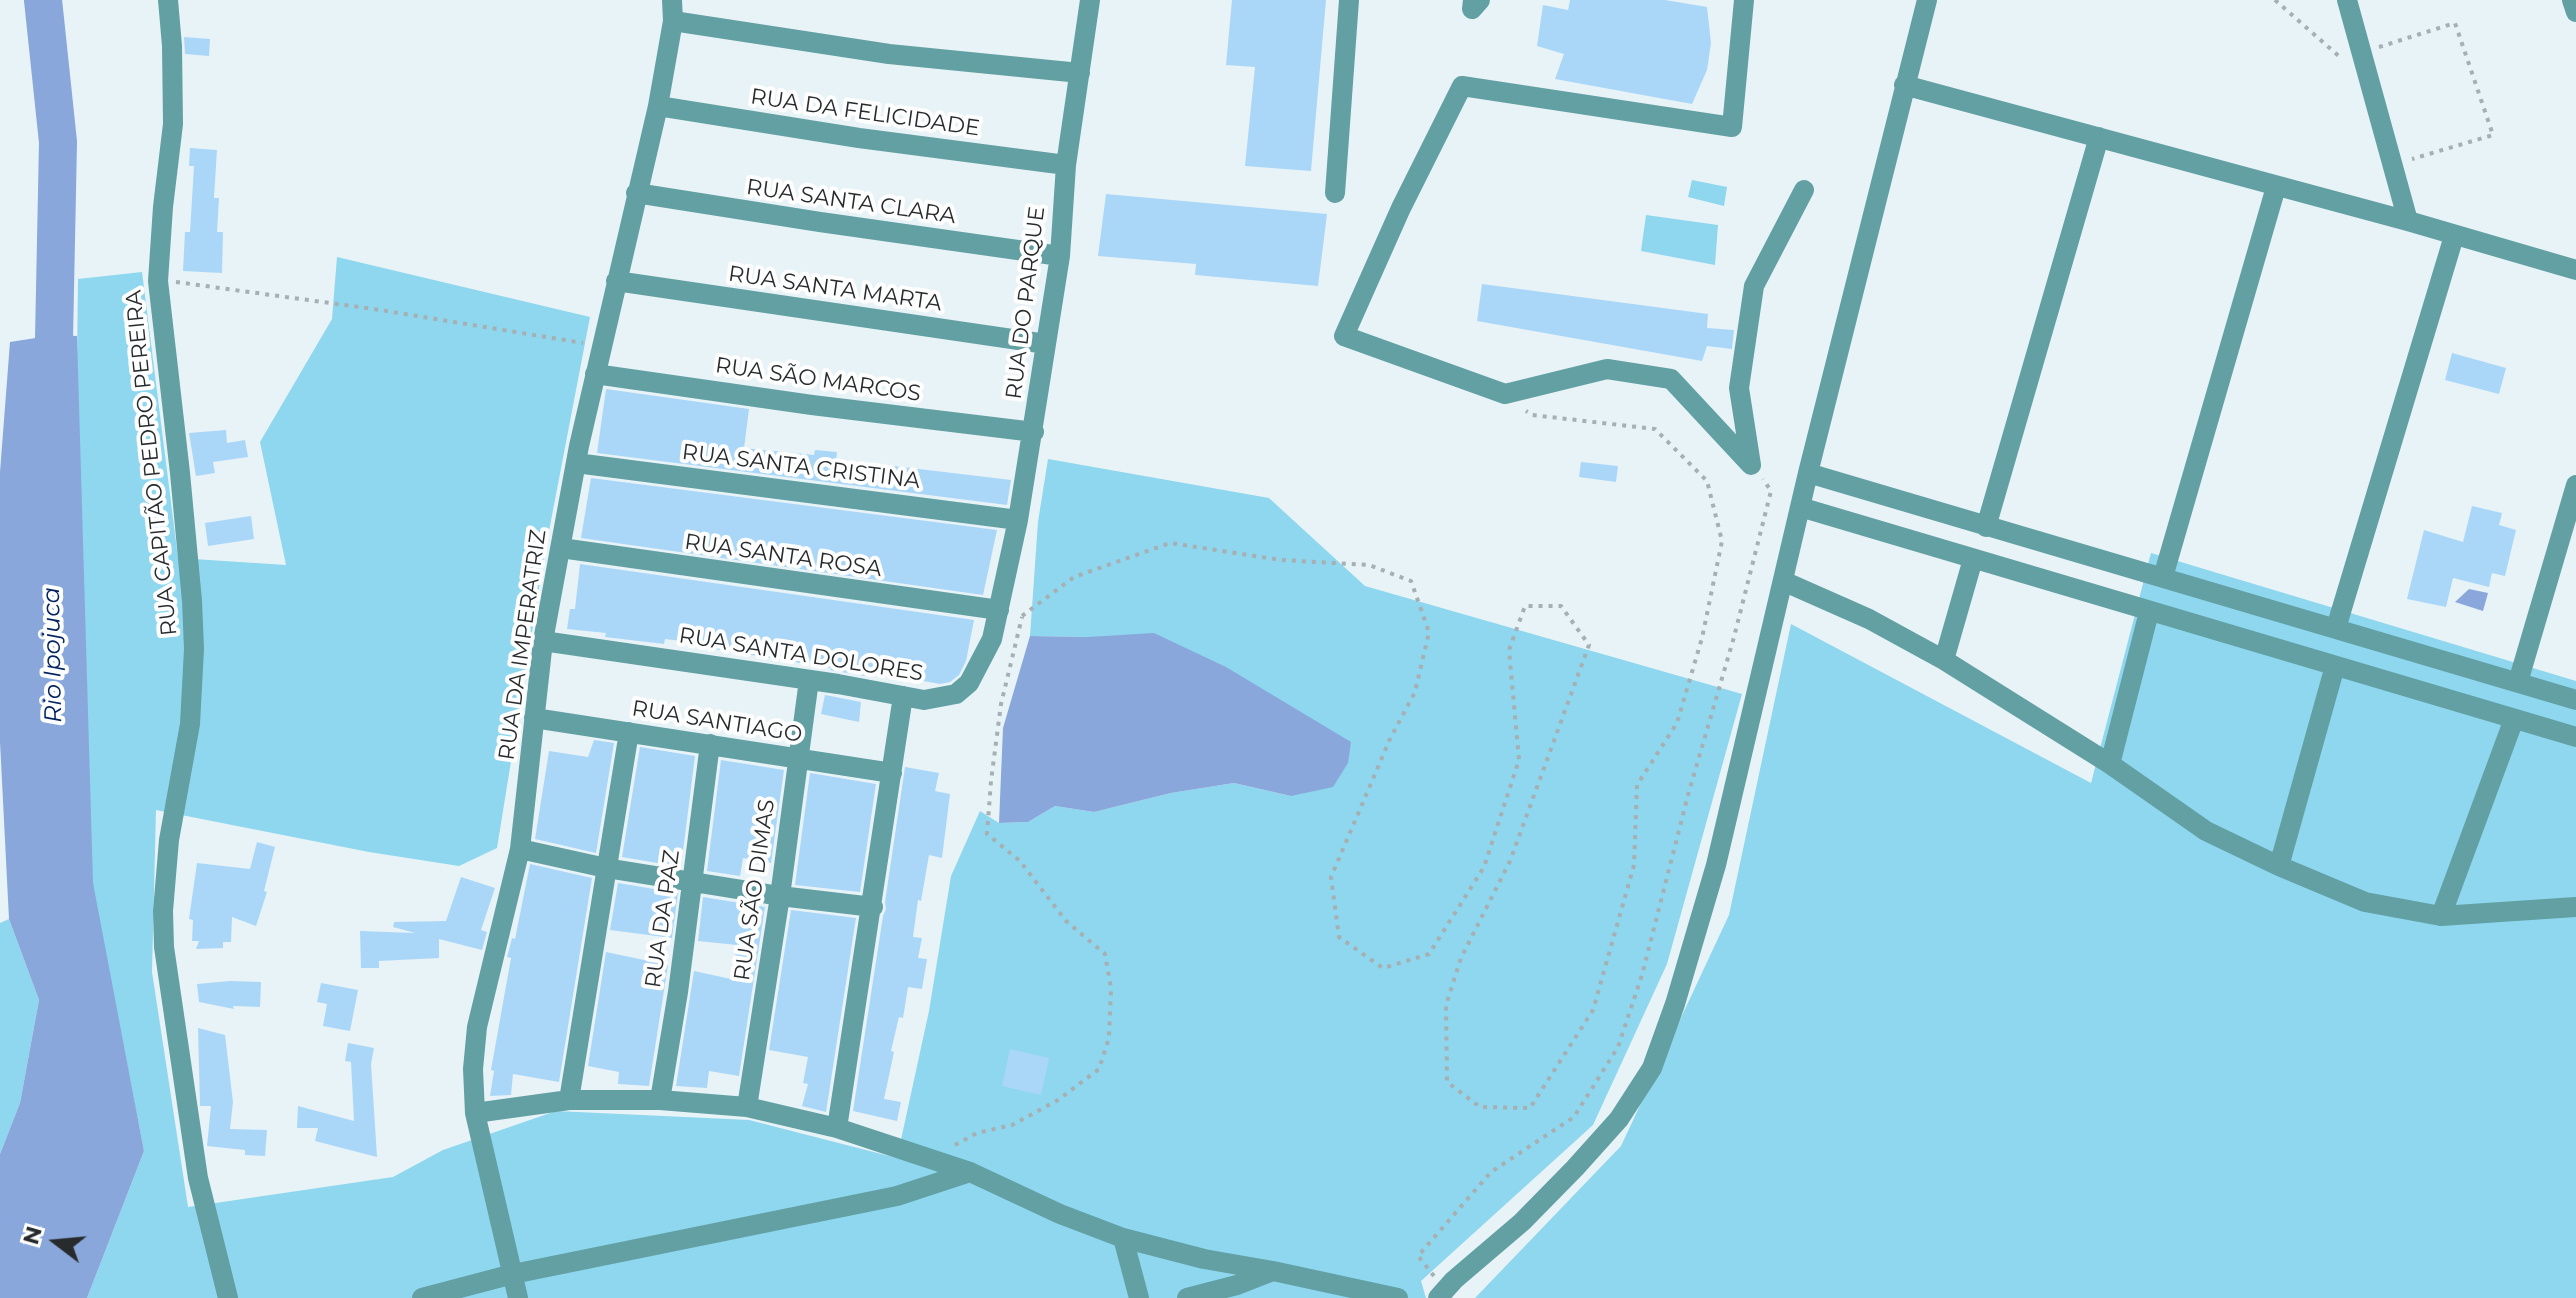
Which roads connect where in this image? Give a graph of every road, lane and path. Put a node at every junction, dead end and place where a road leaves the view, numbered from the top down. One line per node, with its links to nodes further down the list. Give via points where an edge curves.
1 (168, 0): 29 (street, RUA CAPITÃO PEDRO PEREIRA, via 173,124)
2 (672, 0): 13 (street, RUA DA IMPERATRIZ)
3 (1090, 0): 15 (street, RUA DO PARQUE)
4 (1349, 0): 24 (street)
5 (1473, 0): 6 (street, via 1472,9)
6 (1480, 0)
7 (1744, 0): 34 (street, via 1732,127 1462,86 1344,336)
8 (1927, 0): 16 (street)
9 (2275, 0): 14 (path)
10 (2347, 0): 14 (street)
11 (2572, 0): 12 (street)
12 (2576, 12)
13 (673, 21): 15 (street, via 889,54); 17 (street, RUA DA IMPERATRIZ)
14 (2354, 58): 19 (street); 19 (path, via 2455,23 2493,135)
15 (1080, 73): 20 (street, RUA DO PARQUE)
16 (1904, 85): 18 (street); 38 (street)
17 (658, 106): 20 (street, RUA DA FELICIDADE); 23 (street, RUA DA IMPERATRIZ)
18 (2099, 137): 21 (street); 42 (street)
19 (2392, 164): 25 (street)
20 (1066, 165): 27 (street, RUA DO PARQUE)
21 (2276, 187): 25 (street); 45 (street)
22 (1804, 190): 37 (street, via 1754,286 1739,388)
23 (636, 193): 27 (street, RUA SANTA CLARA); 30 (street, RUA DA IMPERATRIZ)
24 (1335, 193)
25 (2408, 221): 26 (street)
26 (2454, 236): 28 (street); 50 (street)
27 (1060, 256): 31 (street, RUA DO PARQUE)
28 (2576, 270)
29 (158, 281): 32 (path); 85 (street, RUA CAPITÃO PEDRO PEREIRA, via 194,649 190,724 169,840 164,947 198,1178)
30 (616, 281): 31 (street, RUA SANTA MARTA); 32 (street, RUA DA IMPERATRIZ)
31 (1046, 344): 35 (street, RUA DO PARQUE)
32 (601, 346): 33 (street, RUA DA IMPERATRIZ)
33 (595, 374): 35 (street, RUA SÃO MARCOS); 36 (street, RUA DA IMPERATRIZ)
34 (1505, 394): 37 (street, via 1607,369 1671,379); 49 (path, via 1532,415 1655,429 1707,481 1722,541 1677,723 1637,785 1634,865 1593,1010 1530,1108 1480,1107 1447,1082 1446,1005 1461,958 1510,861 1589,645 1561,606 1525,606 1509,650 1519,760 1484,867 1429,954 1383,968 1339,937 1331,877 1415,692 1429,632 1411,581 1369,565 1281,560 1170,543 1074,577)
35 (1034, 432): 41 (street, RUA DO PARQUE)
36 (576, 463): 41 (street, RUA SANTA CRISTINA); 43 (street, RUA DA IMPERATRIZ)
37 (1751, 465): 84 (path, via 1771,491 1642,975 1618,1047 1574,1117 1491,1172 1418,1256)
38 (1808, 473): 40 (street); 42 (street)
39 (2576, 485): 55 (street)
40 (1800, 507): 44 (street); 46 (street)
41 (1018, 520): 47 (street, RUA DO PARQUE)
42 (1986, 527): 45 (street)
43 (561, 548): 47 (street, RUA SANTA ROSA); 51 (street, RUA DA IMPERATRIZ)
44 (1973, 559): 48 (street); 52 (street)
45 (2163, 577): 50 (street)
46 (1783, 581): 52 (street); 84 (street, via 1716,865 1652,1068 1619,1119 1575,1168)
47 (999, 610): 49 (path); 56 (street, RUA SANTA DOLORES, via 992,639 969,683 941,698)
48 (2149, 612): 53 (street); 64 (street)
49 (1022, 616): 79 (path, via 1001,704 987,834 1020,861 1066,921 1105,954 1111,988 1109,1038 1099,1069 1058,1100)
50 (2336, 628): 55 (street)
51 (543, 641): 54 (street, RUA SANTA DOLORES); 58 (street, RUA DA IMPERATRIZ)
52 (1944, 660): 64 (street)
53 (2335, 666): 59 (street); 67 (street)
54 (809, 680): 56 (street, RUA SANTA DOLORES); 63 (street, RUA SÃO DIMAS)
55 (2518, 682): 57 (street)
56 (903, 696): 65 (street)
57 (2576, 700)
58 (534, 718): 60 (street, RUA SANTIAGO); 66 (street, RUA DA IMPERATRIZ)
59 (2514, 719): 61 (street); 73 (street)
60 (629, 732): 62 (street, RUA SANTIAGO); 68 (street)
61 (2576, 737)
62 (710, 744): 63 (street, RUA SANTIAGO); 69 (street, RUA DA PAZ)
63 (798, 760): 65 (street, RUA SANTIAGO); 70 (street, RUA SÃO DIMAS)
64 (2110, 764): 67 (street, via 2206,831)
65 (892, 773): 71 (street)
66 (520, 849): 68 (street); 77 (street, RUA DA IMPERATRIZ, via 477,1027)
67 (2279, 866): 73 (street, via 2365,902)
68 (606, 868): 69 (street); 74 (street)
69 (693, 880): 70 (street); 75 (street, RUA DA PAZ)
70 (780, 896): 71 (street); 76 (street, RUA SÃO DIMAS)
71 (873, 907): 78 (street)
72 (2576, 907): 73 (street)
73 (2441, 916)
74 (569, 1100): 75 (street); 77 (street)
75 (660, 1100): 76 (street)
76 (747, 1107): 78 (street)
77 (475, 1113): 83 (street, RUA DA IMPERATRIZ)
78 (837, 1128): 79 (street)
79 (928, 1159): 80 (street)
80 (970, 1172): 81 (street); 83 (street, via 897,1196)
81 (1123, 1238): 82 (street); 88 (street)
82 (1273, 1271): 89 (street); 90 (street)
83 (513, 1274): 86 (street); 87 (street, RUA DA IMPERATRIZ)
84 (1450, 1291)
85 (228, 1298)
86 (422, 1298)
87 (518, 1298)
88 (1139, 1298)
89 (1187, 1298)
90 (1398, 1298)

